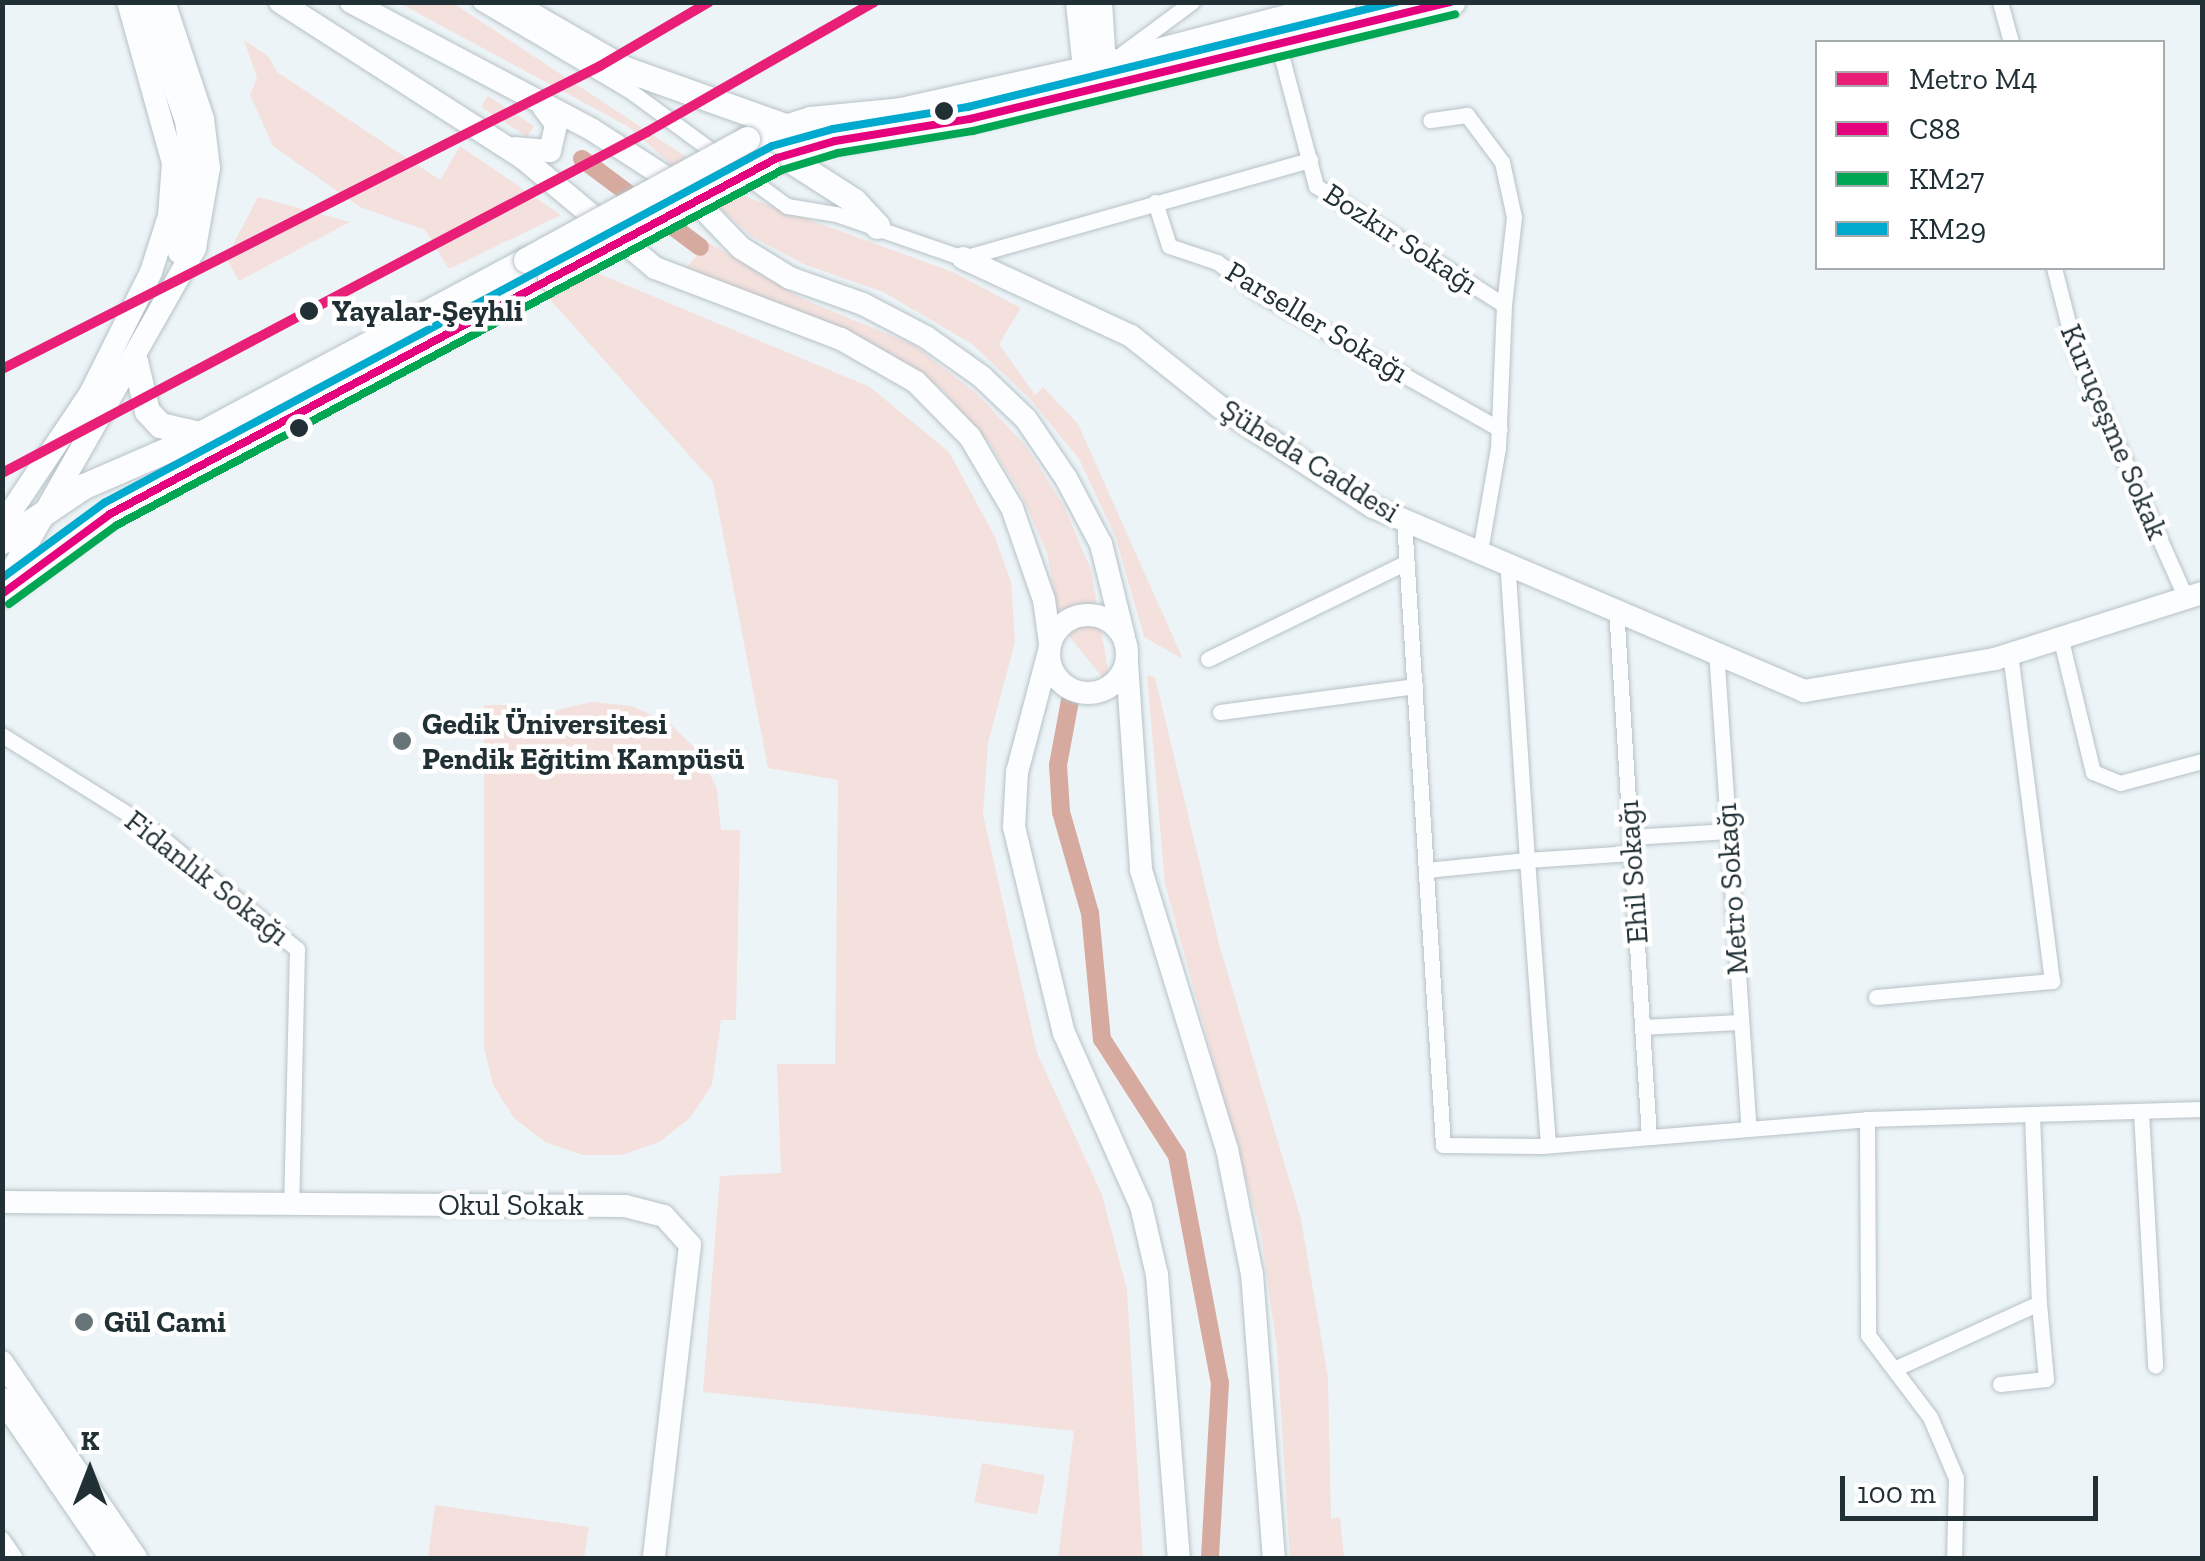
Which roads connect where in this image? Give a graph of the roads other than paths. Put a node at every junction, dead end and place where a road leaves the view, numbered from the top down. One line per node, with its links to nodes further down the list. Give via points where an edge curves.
1 (128, 2): 34 (street, via 174,163 169,216 151,272 90,394)
2 (145, 2): 19 (street)
3 (164, 2): 19 (street)
4 (280, 2): 22 (street)
5 (351, 2): 18 (street)
6 (480, 2): 26 (street, Şüheda Caddesi, via 629,90 763,193 787,206)
7 (509, 2): 21 (main road, via 624,69)
8 (1078, 2): 17 (main road)
9 (1099, 2): 17 (main road)
10 (1343, 2): 14 (main road)
11 (1452, 2): 16 (main road)
12 (2000, 2): 15 (street)
13 (1188, 6): 14 (street, via 1181,28); 17 (street)
14 (1199, 38): 17 (main road)
15 (2010, 40)
16 (1279, 47): 17 (main road); 24 (street, Bozkır Sokağı)
17 (1098, 74): 21 (main road); 23 (main road)
18 (544, 108): 22 (street, via 556,124 550,150); 44 (street, via 591,129 684,190 741,248 790,278 863,304 926,337 982,377 1026,419 1066,478 1101,544)
19 (195, 120): 30 (street, via 209,168 195,248); 34 (street, via 180,250 114,378)
20 (1430, 120): 29 (street, Bozkır Sokağı, via 1467,115 1502,162 1514,217)
21 (786, 126): 32 (main road, bridge, via 748,139)
22 (506, 146): 45 (street, via 655,268 841,339 916,382 970,437 1012,508 1044,600)
23 (774, 160): 26 (main road, via 854,201); 40 (main road, bridge, via 110,514)
24 (1310, 160): 25 (street); 29 (street, Bozkır Sokağı, via 1316,186 1342,208)
25 (1155, 202): 27 (street); 31 (street, Parseller Sokağı, via 1169,246 1216,262 1260,294)
26 (876, 226): 27 (street, Şüheda Caddesi)
27 (963, 258): 35 (street, Şüheda Caddesi, via 1130,336 1220,407 1373,507)
28 (2055, 270): 41 (street, Kuruçeşme Sokak, via 2075,350)
29 (1504, 306): 31 (street)
30 (135, 361): 32 (main road, via 146,412 184,435); 33 (street)
31 (1500, 429): 37 (street)
32 (199, 434): 33 (main road, via 84,486)
33 (43, 514): 36 (main road); 40 (street)
34 (9, 516)
35 (1404, 520): 37 (street, Şüheda Caddesi); 38 (street)
36 (2, 541)
37 (1480, 552): 39 (street, Şüheda Caddesi)
38 (1407, 562): 48 (street); 50 (street)
39 (1507, 562): 42 (street, Şüheda Caddesi); 56 (street)
40 (2, 591)
41 (2193, 593): 43 (street, Şüheda Caddesi)
42 (1616, 607): 46 (street, Şüheda Caddesi); 55 (street, Ehil Sokağı)
43 (2060, 636): 47 (street, Şüheda Caddesi); 53 (street, via 2093,772 2120,784)
44 (1124, 637): 45 (street, via 1106,618 1078,615); 49 (street)
45 (1049, 649): 49 (street, via 1057,678 1078,692 1113,684); 82 (street, via 1017,772 1014,828 1064,1033 1141,1206 1157,1275)
46 (1716, 650): 47 (street, Şüheda Caddesi, via 1804,691); 54 (street, Metro Sokağı)
47 (2010, 654): 58 (street, via 2052,981)
48 (1208, 660)
49 (1127, 663): 83 (street, via 1140,870 1227,1149 1252,1274)
50 (1415, 686): 51 (street); 57 (street)
51 (1220, 712)
52 (2, 735): 69 (street, Fidanlık Sokağı, via 150,828 297,949)
53 (2202, 761)
54 (1729, 832): 55 (street); 59 (street, Metro Sokağı)
55 (1631, 845): 56 (street); 60 (street, Ehil Sokağı)
56 (1527, 860): 57 (street); 67 (street)
57 (1426, 870): 67 (street, via 1443,1145)
58 (1876, 997)
59 (1741, 1022): 60 (street); 65 (street, Metro Sokağı)
60 (1642, 1027): 66 (street, Ehil Sokağı)
61 (2202, 1109): 62 (street)
62 (2141, 1112): 63 (street); 72 (street)
63 (2032, 1114): 64 (street); 70 (street)
64 (1867, 1119): 65 (street); 73 (street, via 1868,1335)
65 (1750, 1128): 66 (street)
66 (1649, 1137): 67 (street)
67 (1548, 1145)
68 (2, 1202): 69 (street, Okul Sokak)
69 (291, 1204): 81 (street, Okul Sokak, via 624,1206 680,1228 690,1245)
70 (2039, 1302): 73 (street); 74 (street, via 2046,1379)
71 (2, 1362): 76 (street)
72 (2155, 1366)
73 (1894, 1369): 84 (street, via 1930,1417 1956,1478)
74 (2000, 1384)
75 (2, 1399): 76 (street)
76 (20, 1424): 79 (street); 80 (street)
77 (2, 1539): 78 (street)
78 (14, 1558)
79 (111, 1558)
80 (136, 1558)
81 (654, 1558)
82 (1179, 1558)
83 (1274, 1558)
84 (1954, 1558)

